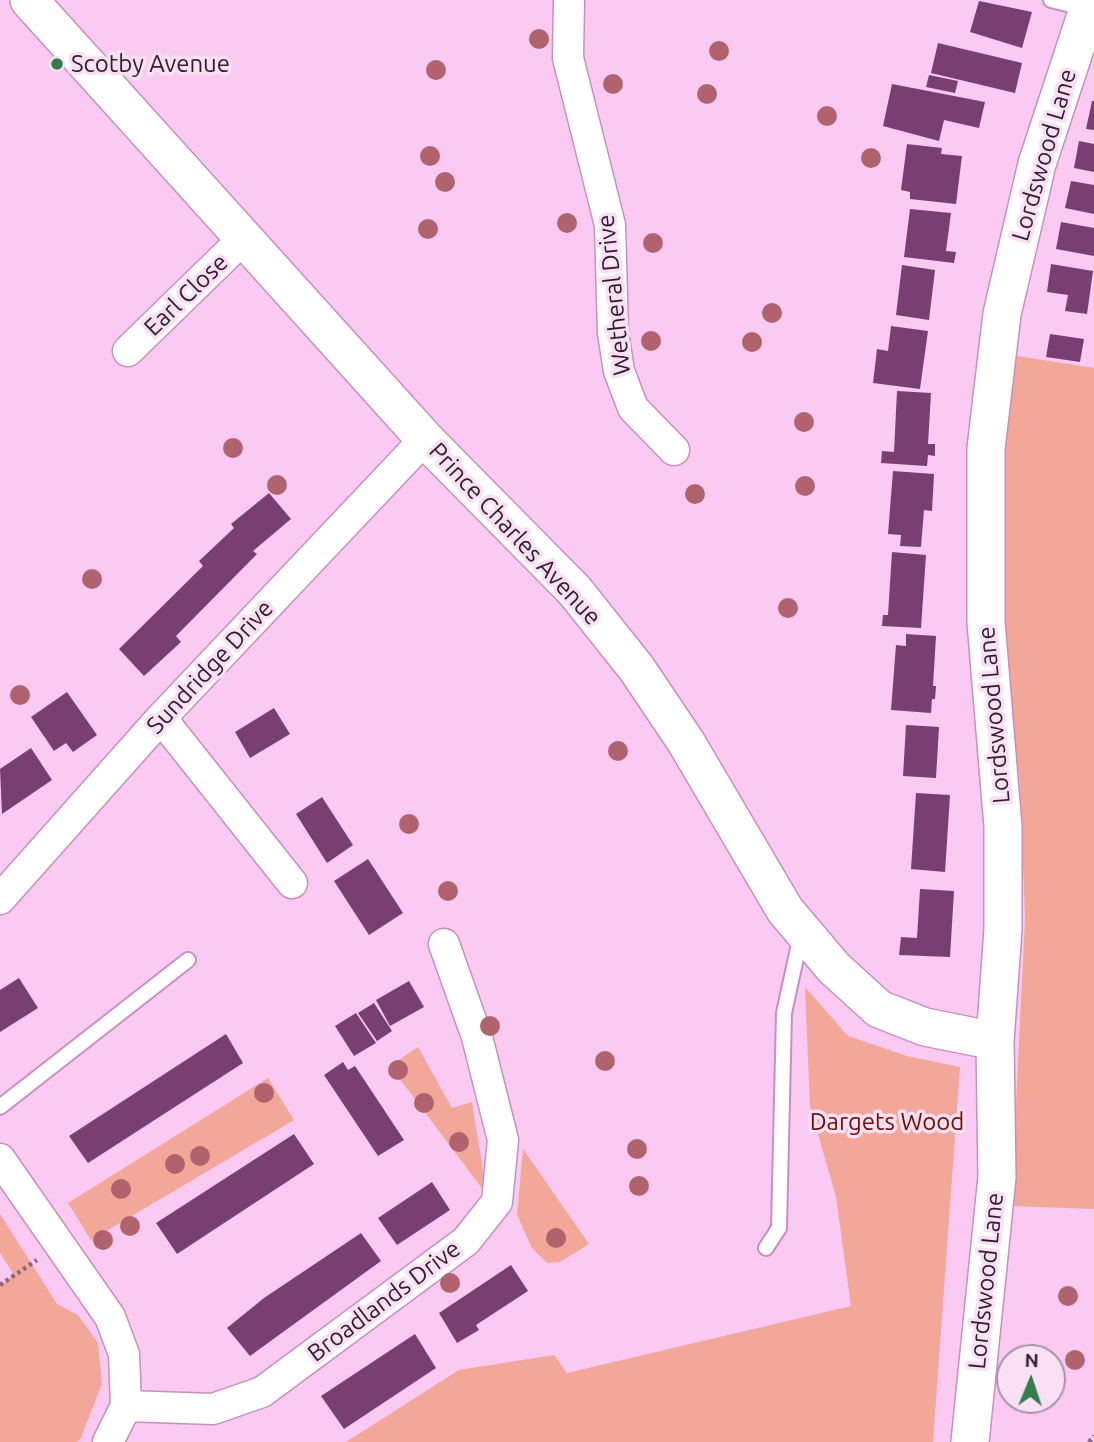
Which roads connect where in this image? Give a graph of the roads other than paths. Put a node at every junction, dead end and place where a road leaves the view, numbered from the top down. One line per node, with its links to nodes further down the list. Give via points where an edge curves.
1 (29, 0): 5 (street, Prince Charles Avenue)
2 (569, 0): 8 (street, Wetheral Drive, via 568,58 610,225 619,371 633,408)
3 (1051, 0): 4 (lane)
4 (1090, 5): 15 (street, Lordswood Lane, via 1037,164 1005,302 986,448 986,622 1003,827 1003,929)
5 (243, 239): 6 (street, Earl Close); 7 (street, Prince Charles Avenue)
6 (128, 351)
7 (425, 439): 9 (street, Sundridge Drive); 12 (street, Prince Charles Avenue, via 575,591 637,669 686,742 785,910)
8 (674, 450)
9 (161, 718): 10 (street); 11 (street, Sundridge Drive)
10 (292, 883)
11 (0, 899)
12 (802, 930): 15 (street, Prince Charles Avenue, via 834,968 879,1009 925,1027); 18 (lane, via 784,1013 779,1228)
13 (444, 944): 19 (street, Broadlands Drive, via 477,1037 503,1140 497,1202 466,1241 262,1392 213,1409)
14 (188, 960): 16 (lane)
15 (995, 1041): 21 (street, Lordswood Lane, via 997,1177)
16 (0, 1107)
17 (0, 1159): 19 (street, via 110,1317 124,1354)
18 (766, 1248)
19 (125, 1406): 20 (street)
20 (108, 1442)
21 (970, 1442)

